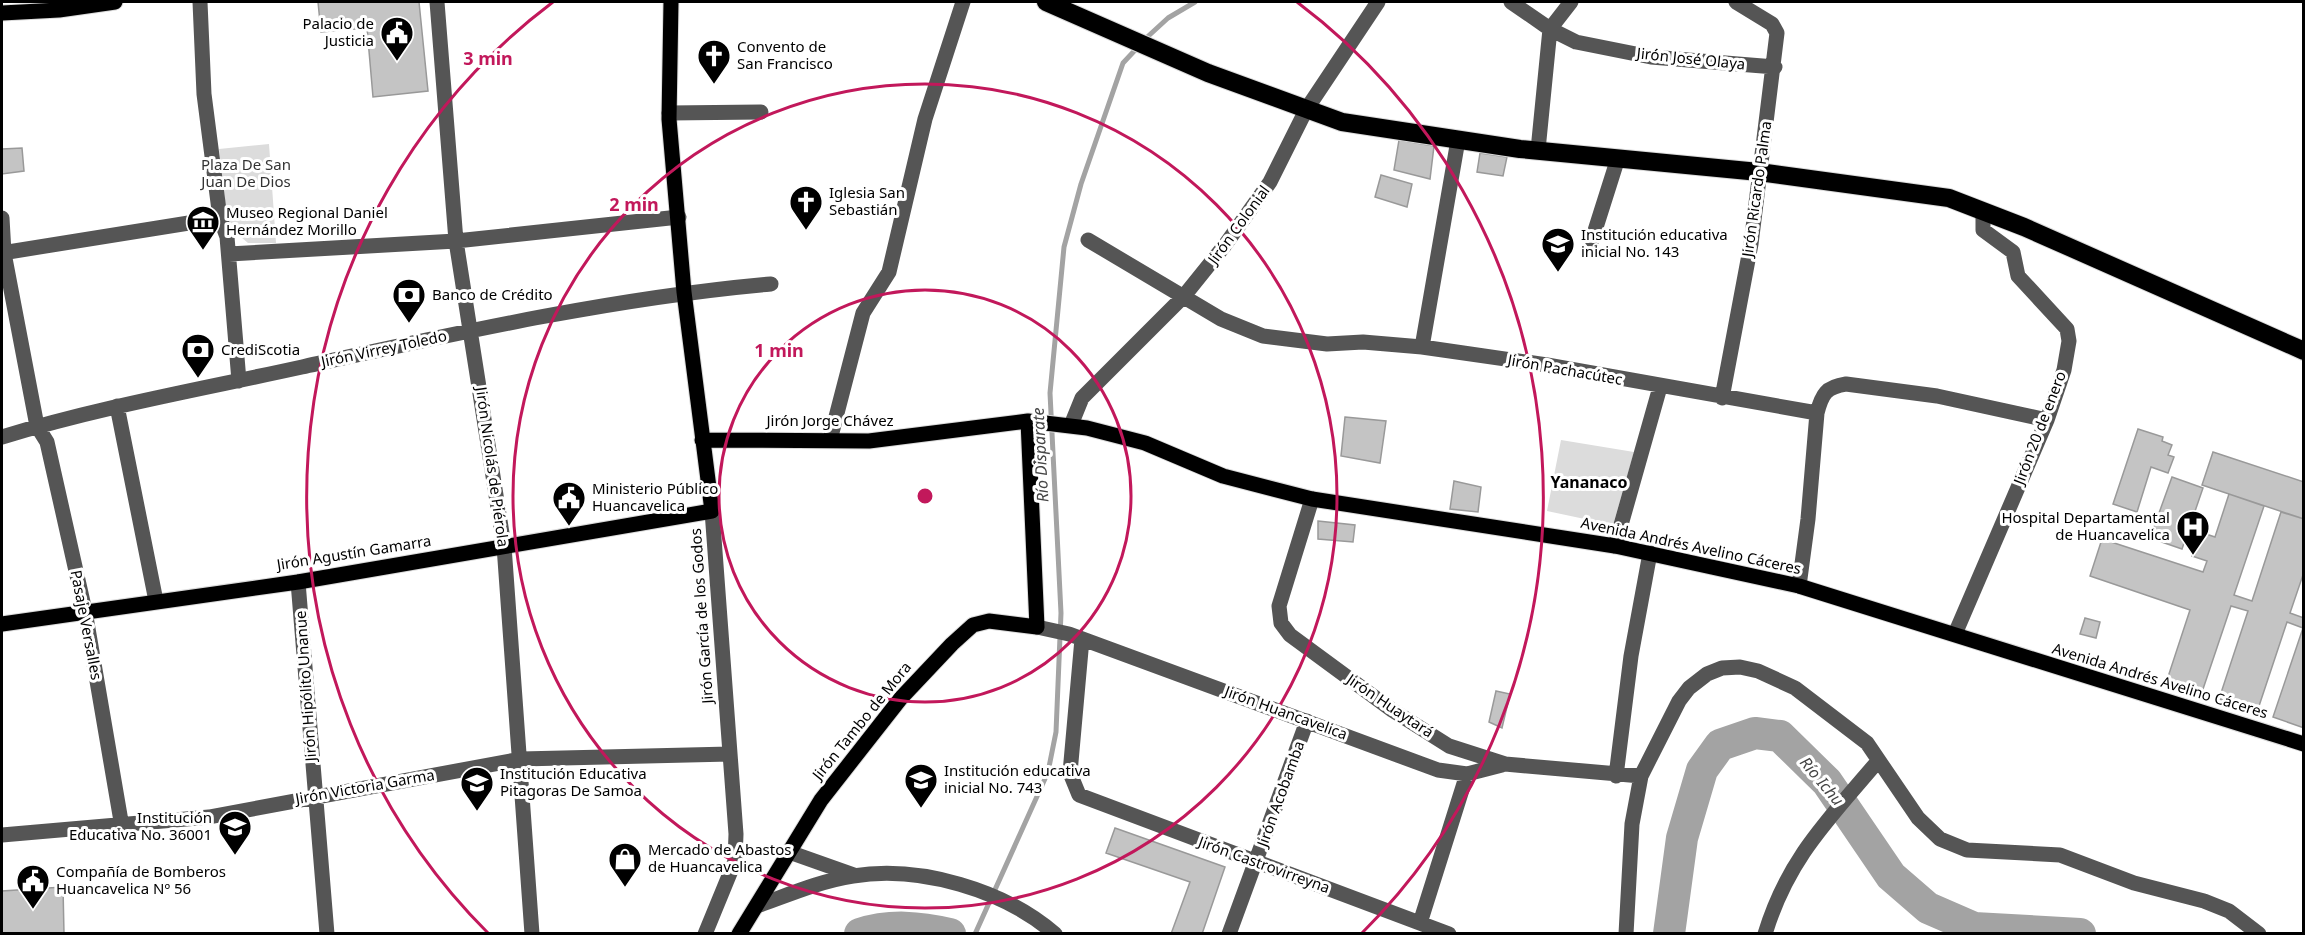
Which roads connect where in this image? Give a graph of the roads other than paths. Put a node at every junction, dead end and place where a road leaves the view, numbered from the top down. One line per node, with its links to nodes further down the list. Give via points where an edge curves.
1 (115, 2): 11 (main road)
2 (200, 2): 23 (street, via 204,94)
3 (437, 2): 27 (street, Jirón Nicolás de Piérola)
4 (671, 2): 16 (main road, Jirón García de los Godos)
5 (963, 2): 47 (street, via 925,118 889,272 863,313)
6 (1046, 2): 14 (highway)
7 (1378, 2): 14 (street, Jirón Colonial)
8 (1511, 2): 12 (street, Jirón José Olaya)
9 (1572, 2): 12 (street)
10 (1736, 2): 13 (street, Jirón Ricardo Palma, via 1772,24 1778,33)
11 (2, 13)
12 (1550, 28): 13 (street, Jirón José Olaya, via 1576,42 1652,57); 18 (street)
13 (1775, 67): 20 (street, Jirón Ricardo Palma)
14 (1306, 110): 17 (highway, via 1342,122); 32 (street, Jirón Colonial, via 1270,182)
15 (760, 112): 16 (street)
16 (669, 113): 24 (main road, Jirón García de los Godos)
17 (1458, 141): 18 (highway); 34 (street)
18 (1538, 150): 19 (highway)
19 (1618, 158): 20 (highway); 26 (street)
20 (1759, 172): 21 (highway, via 1949,198); 38 (street, Jirón Ricardo Palma, via 1751,243)
21 (1983, 212): 35 (highway); 41 (street, Jirón 20 de enero, via 1981,225 1985,234 2013,252 2018,276 2067,329 2064,370)
22 (2, 218): 28 (street, Pasaje Versalles)
23 (220, 218): 28 (street); 29 (street)
24 (679, 218): 27 (street); 31 (main road, Jirón García de los Godos)
25 (1088, 240): 32 (street, Jirón Pachacútec)
26 (1592, 240)
27 (456, 241): 29 (street); 33 (street, Jirón Nicolás de Piérola)
28 (3, 253): 44 (street, Pasaje Versalles)
29 (229, 254): 36 (street)
30 (771, 284): 31 (street, Jirón Virrey Toledo)
31 (684, 292): 33 (street, Jirón Virrey Toledo); 46 (main road, Jirón García de los Godos)
32 (1184, 296): 34 (street, Jirón Pachacútec, via 1221,319 1263,336 1327,344 1363,342); 43 (street, Jirón Colonial, via 1082,398)
33 (472, 329): 36 (street, Jirón Virrey Toledo); 50 (street, Jirón Nicolás de Piérola)
34 (1422, 347): 37 (street, Jirón Pachacútec)
35 (2304, 351)
36 (239, 381): 39 (street, Jirón Virrey Toledo)
37 (1660, 387): 38 (street, Jirón Pachacútec); 51 (street)
38 (1722, 398): 40 (street, Jirón Pachacútec)
39 (117, 406): 44 (street, Jirón Virrey Toledo); 55 (street)
40 (1817, 413): 41 (street, via 1821,395 1832,386 1846,384 1937,396); 54 (street)
41 (2047, 420): 60 (street, Jirón 20 de enero)
42 (1033, 421): 43 (main road, Avenida Andrés Avelino Cáceres); 47 (main road, Jirón Jorge Chávez, via 967,427 897,440); 58 (main road)
43 (1068, 425): 48 (main road, Avenida Andrés Avelino Cáceres, via 1117,434 1223,476)
44 (37, 426): 45 (street, Jirón Virrey Toledo); 56 (street, Pasaje Versalles, via 47,442)
45 (2, 437)
46 (702, 440): 47 (main road, Jirón Jorge Chávez); 49 (main road, Jirón García de los Godos)
47 (830, 440)
48 (1312, 499): 51 (main road, Avenida Andrés Avelino Cáceres); 65 (street, Jirón Huaytará, via 1279,606 1281,623 1290,635 1430,734 1467,753)
49 (712, 511): 50 (main road, Jirón Agustín Gamarra); 63 (street, Jirón García de los Godos)
50 (504, 546): 53 (main road, Jirón Agustín Gamarra); 64 (street, Jirón Nicolás de Piérola)
51 (1616, 546): 52 (main road, Avenida Andrés Avelino Cáceres)
52 (1650, 553): 54 (main road, Avenida Andrés Avelino Cáceres); 68 (street)
53 (298, 582): 55 (main road, Jirón Agustín Gamarra); 70 (street, Jirón Hipólito Unanue)
54 (1798, 586): 60 (main road, Avenida Andrés Avelino Cáceres)
55 (156, 601): 56 (main road, Jirón Agustín Gamarra)
56 (85, 611): 57 (main road, Jirón Agustín Gamarra); 71 (street, Pasaje Versalles)
57 (2, 624)
58 (1037, 627): 59 (street, Jirón Tambo de Mora); 73 (main road, Jirón Tambo de Mora, via 989,621 973,625 901,698 849,762)
59 (1068, 634): 61 (street, Jirón Huancavelica); 74 (street, Jirón Castrovirreyna, via 1070,773 1079,795)
60 (1955, 634): 62 (main road, Avenida Andrés Avelino Cáceres)
61 (1307, 721): 67 (street, Jirón Huancavelica, via 1438,770); 74 (street, Jirón Acobamba)
62 (2304, 744)
63 (730, 754): 64 (street, Jirón Victoria Garma); 80 (street, Jirón García de los Godos, via 735,861)
64 (521, 759): 70 (street, Jirón Victoria Garma); 79 (street, Jirón Nicolás de Piérola)
65 (1505, 764): 67 (street, Jirón Huancavelica); 68 (street, Jirón Huaytará)
66 (1874, 766): 69 (street, via 1867,743 1795,688 1740,667 1707,674 1689,688); 86 (street, via 1814,834 1783,886); 87 (street, via 1940,839 1975,851 2060,855 2134,883 2204,901 2229,911)
67 (1467, 774): 77 (street)
68 (1616, 776): 69 (street, Jirón Huaytará)
69 (1641, 776): 85 (street, via 1632,824)
70 (315, 796): 71 (street, Jirón Victoria Garma, via 209,818); 78 (street, Jirón Hipólito Unanue)
71 (122, 827): 72 (street, Jirón Victoria Garma)
72 (2, 835)
73 (789, 852): 75 (street); 76 (main road, Jirón Tambo de Mora)
74 (1256, 863): 77 (street, Jirón Castrovirreyna); 83 (street, Jirón Acobamba)
75 (854, 875): 76 (street); 82 (street, via 899,873 975,889 1032,914)
76 (757, 906): 81 (main road, Jirón Tambo de Mora)
77 (1420, 923): 84 (street, Jirón Castrovirreyna)
78 (327, 933)
79 (532, 933)
80 (705, 933)
81 (739, 933)
82 (1055, 933)
83 (1229, 933)
84 (1449, 933)
85 (1626, 933)
86 (1765, 933)
87 (2259, 933)

